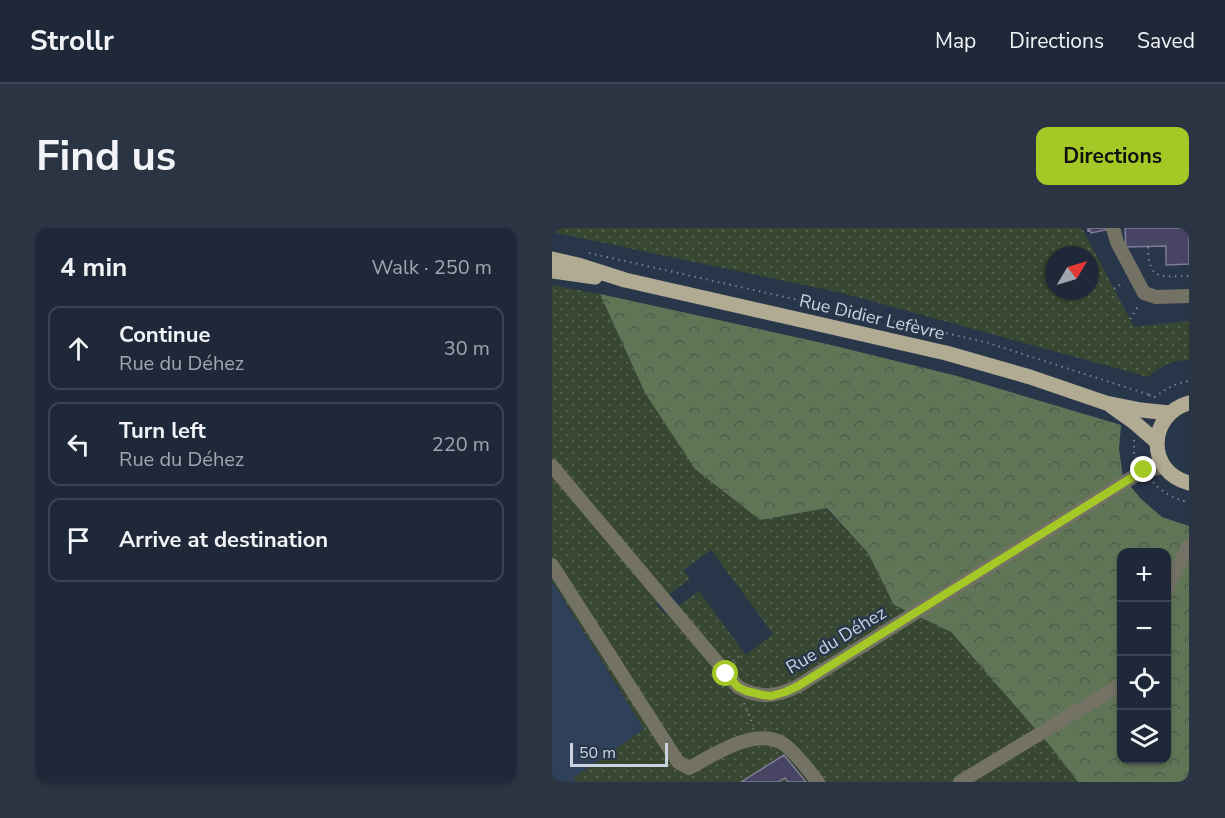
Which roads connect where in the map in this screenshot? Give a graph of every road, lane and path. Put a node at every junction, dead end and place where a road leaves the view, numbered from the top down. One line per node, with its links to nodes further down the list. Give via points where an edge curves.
1 (1113, 228): 8 (street, via 1144,293 1156,297)
2 (1148, 247): 6 (path, via 1148,262 1154,273)
3 (586, 252): 9 (path, via 985,342)
4 (552, 259): 7 (main road, Rue Didier Lefèvre)
5 (552, 271): 7 (main road, Rue Didier Lefèvre)
6 (1189, 276)
7 (625, 280): 10 (main road, Rue Didier Lefèvre, via 946,353)
8 (1189, 296)
9 (1150, 395)
10 (1106, 403): 12 (main road, Rue Didier Lefèvre); 13 (main road, Rue Didier Lefèvre)
11 (1189, 403): 12 (main road)
12 (1170, 412): 13 (main road, via 1159,429)
13 (1157, 442): 15 (main road)
14 (552, 466): 15 (street, Rue du Déhez, via 738,687 771,696 798,686 1144,470)
15 (1164, 467): 17 (main road, via 1174,477)
16 (1149, 479): 18 (path, via 1171,496)
17 (1189, 483)
18 (1189, 502)
19 (1189, 546): 21 (street)
20 (552, 565): 23 (street, via 678,762 689,768 733,745 767,739 782,743)
21 (1171, 582)
22 (1117, 687): 24 (street)
23 (818, 782)
24 (960, 782)

